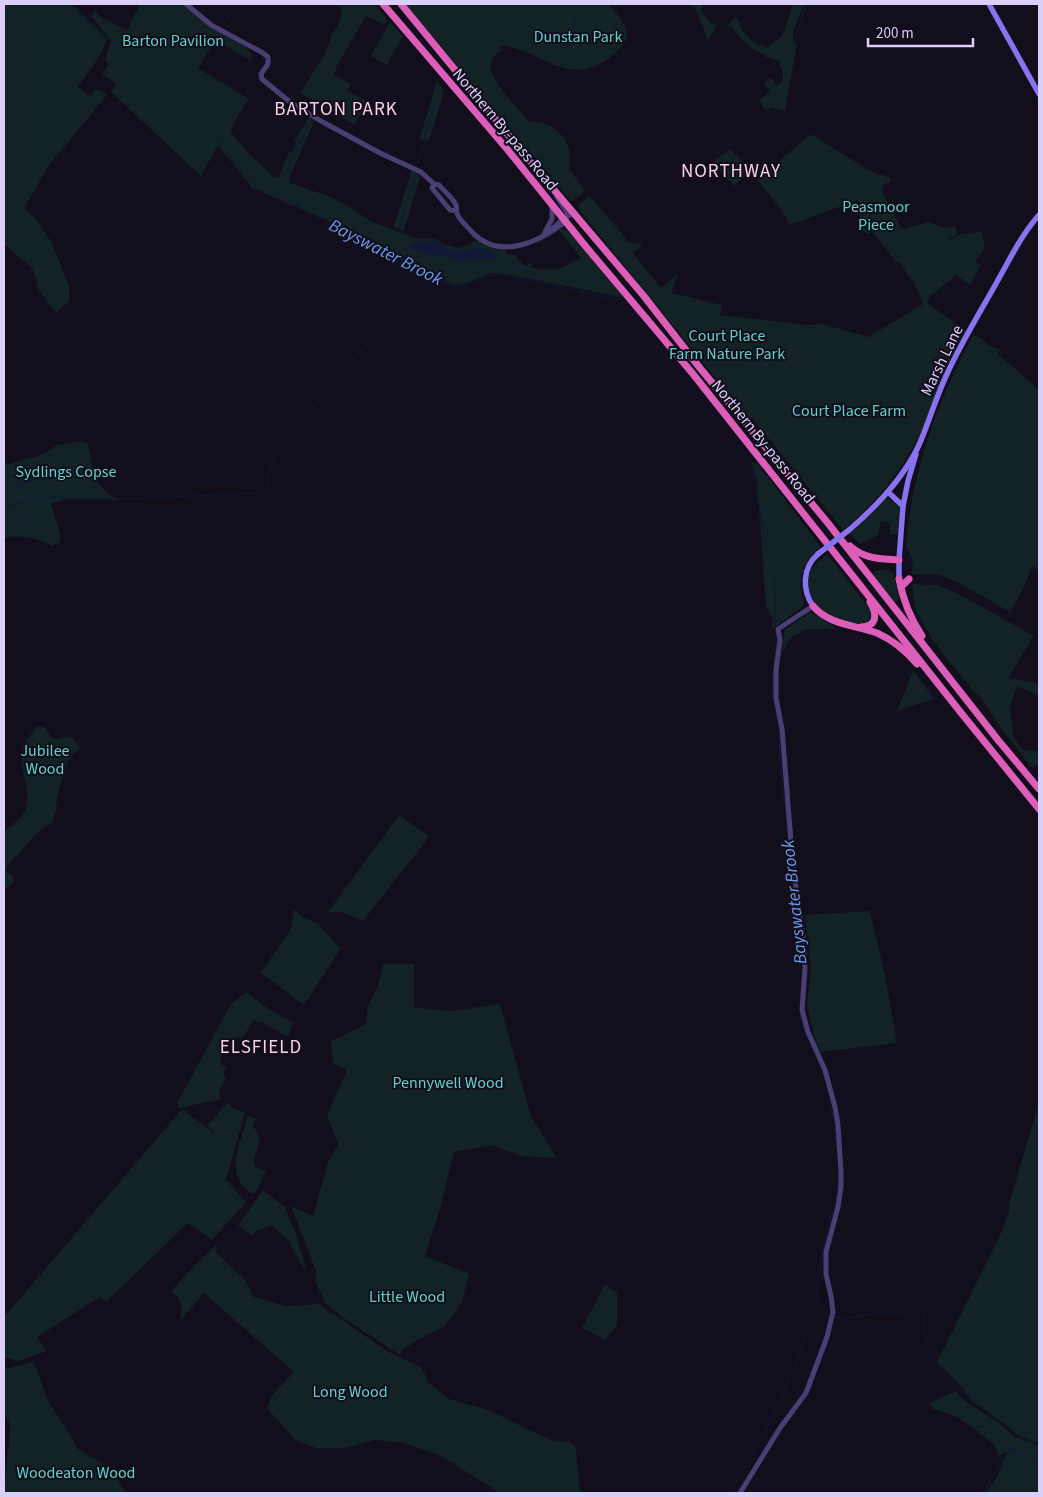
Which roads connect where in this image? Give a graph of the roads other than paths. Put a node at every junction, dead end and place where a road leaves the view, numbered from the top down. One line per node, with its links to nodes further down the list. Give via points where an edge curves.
1 (186, 4): 11 (street, via 212,26 268,57 262,79 290,102 348,137 421,172 434,184 432,188 450,210 456,211 486,242 506,247 522,245)
2 (383, 4): 7 (highway, Northern By-pass Road, via 507,149)
3 (400, 4): 6 (highway, Northern By-pass Road)
4 (989, 4): 5 (main road)
5 (1039, 94)
6 (553, 189): 9 (highway, Northern By-pass Road); 10 (street)
7 (552, 207): 10 (highway, Northern By-pass Road); 11 (street, via 552,219)
8 (1039, 215): 12 (main road, Marsh Lane, via 1020,240 948,372)
9 (576, 217): 10 (street); 15 (highway, Northern By-pass Road)
10 (565, 218): 11 (street); 18 (highway, Northern By-pass Road)
11 (542, 236)
12 (919, 444): 13 (main road, Marsh Lane); 14 (main road)
13 (888, 492): 14 (main road); 20 (main road, Marsh Lane, bridge, via 810,564 805,582 807,596)
14 (903, 506): 16 (main road)
15 (827, 522): 16 (highway, via 865,556); 22 (highway, Northern By-pass Road)
16 (899, 560): 19 (main road)
17 (909, 579): 19 (highway)
18 (858, 582): 21 (highway, via 875,611 875,618 869,626); 23 (highway, Northern By-pass Road)
19 (900, 583): 22 (highway, via 910,617)
20 (813, 606): 21 (highway, via 825,618); 26 (street, via 778,630 780,640 775,689 804,944 802,1010 825,1070 838,1125 840,1187 825,1262 832,1315 806,1393)
21 (854, 626): 23 (highway, via 899,646)
22 (942, 668): 24 (highway, Northern By-pass Road)
23 (962, 714): 25 (highway, Northern By-pass Road)
24 (1039, 789)
25 (1039, 809)
26 (740, 1493)

